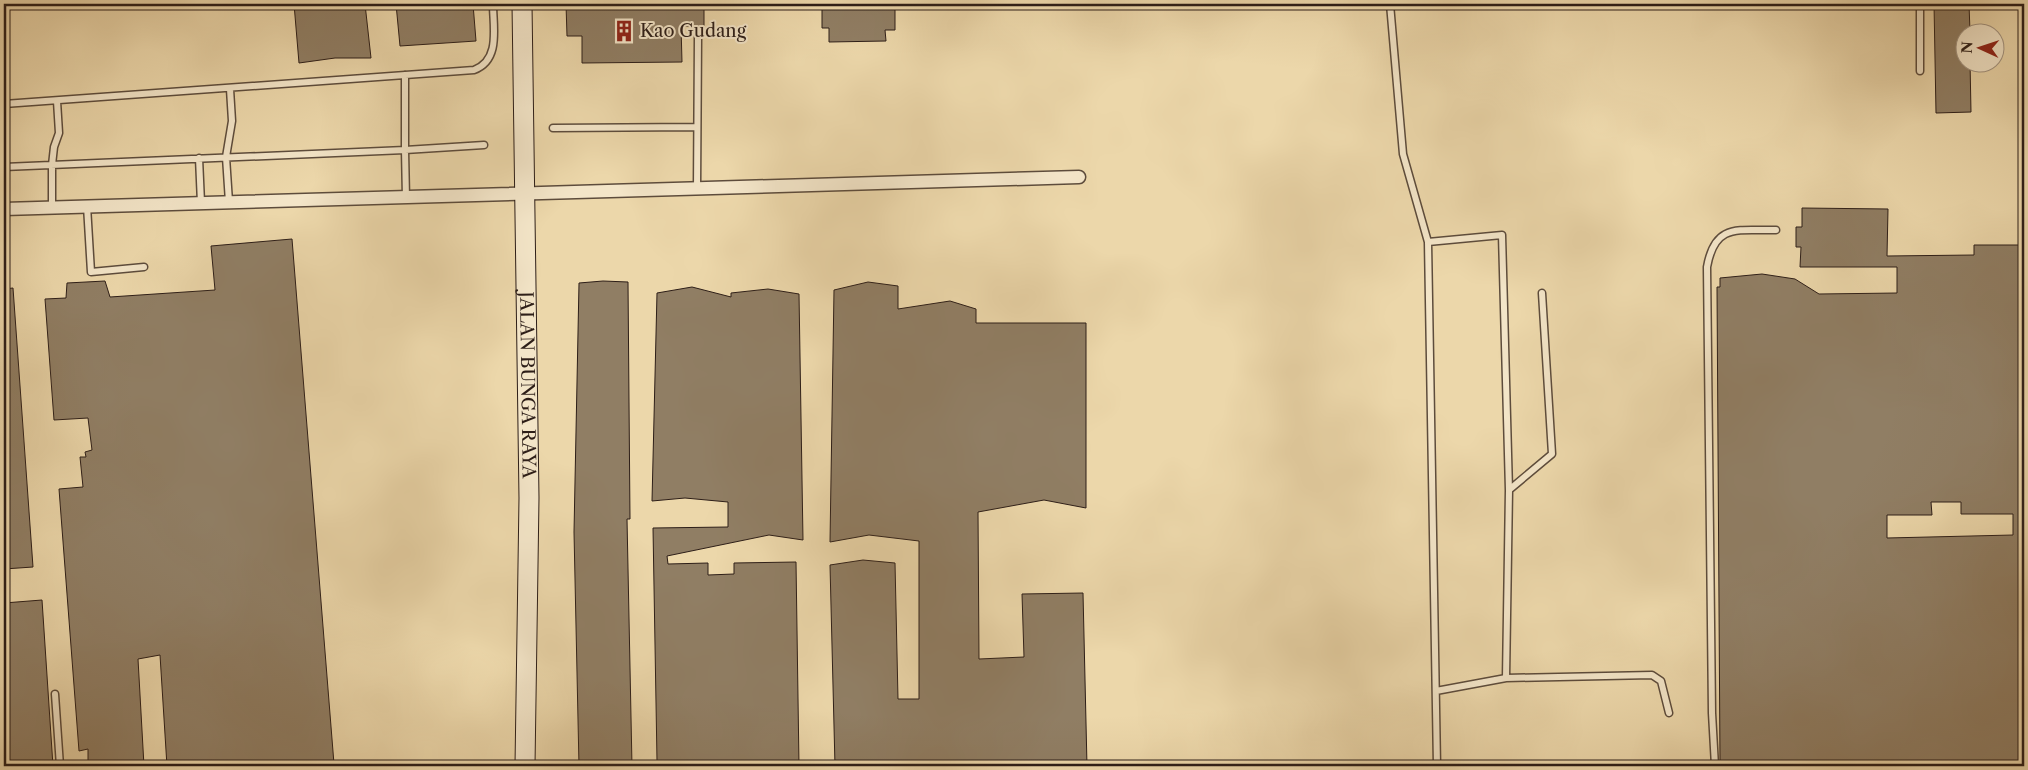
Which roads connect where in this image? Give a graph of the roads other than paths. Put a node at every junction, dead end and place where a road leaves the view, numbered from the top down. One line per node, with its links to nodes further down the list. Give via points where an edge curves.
1 (493, 4): 7 (lane, via 493,46 484,66 474,70)
2 (522, 4): 21 (street, JALAN BUNGA RAYA)
3 (1390, 4): 29 (lane, via 1403,154)
4 (1920, 4): 6 (lane)
5 (698, 37): 11 (lane)
6 (1920, 70)
7 (405, 75): 8 (lane); 14 (lane)
8 (230, 89): 9 (lane); 15 (lane, via 232,120)
9 (57, 100): 10 (lane); 17 (lane, via 59,133)
10 (4, 104)
11 (698, 127): 12 (lane); 20 (lane)
12 (553, 128)
13 (484, 145): 14 (lane)
14 (405, 150): 15 (lane); 22 (lane)
15 (226, 157): 16 (lane); 23 (lane)
16 (198, 158): 17 (lane); 24 (lane)
17 (52, 164): 18 (lane); 26 (lane)
18 (4, 167)
19 (1079, 178): 20 (street)
20 (697, 189): 21 (street)
21 (524, 195): 22 (street); 38 (street, JALAN BUNGA RAYA, via 529,498)
22 (406, 198): 23 (street)
23 (229, 202): 24 (street)
24 (200, 203): 25 (street)
25 (87, 206): 26 (street); 30 (lane, via 91,272)
26 (52, 207): 27 (street)
27 (4, 209)
28 (1776, 230): 40 (lane, via 1732,231 1721,236 1710,253 1707,267)
29 (1428, 242): 32 (lane, via 1502,235); 34 (lane)
30 (144, 267)
31 (1542, 293): 32 (lane, via 1552,454)
32 (1509, 490): 33 (lane)
33 (1506, 678): 34 (lane); 36 (lane, via 1652,675 1661,681)
34 (1436, 691): 39 (lane)
35 (55, 694): 37 (lane)
36 (1670, 713)
37 (60, 766)
38 (525, 766)
39 (1437, 766)
40 (1715, 766)

